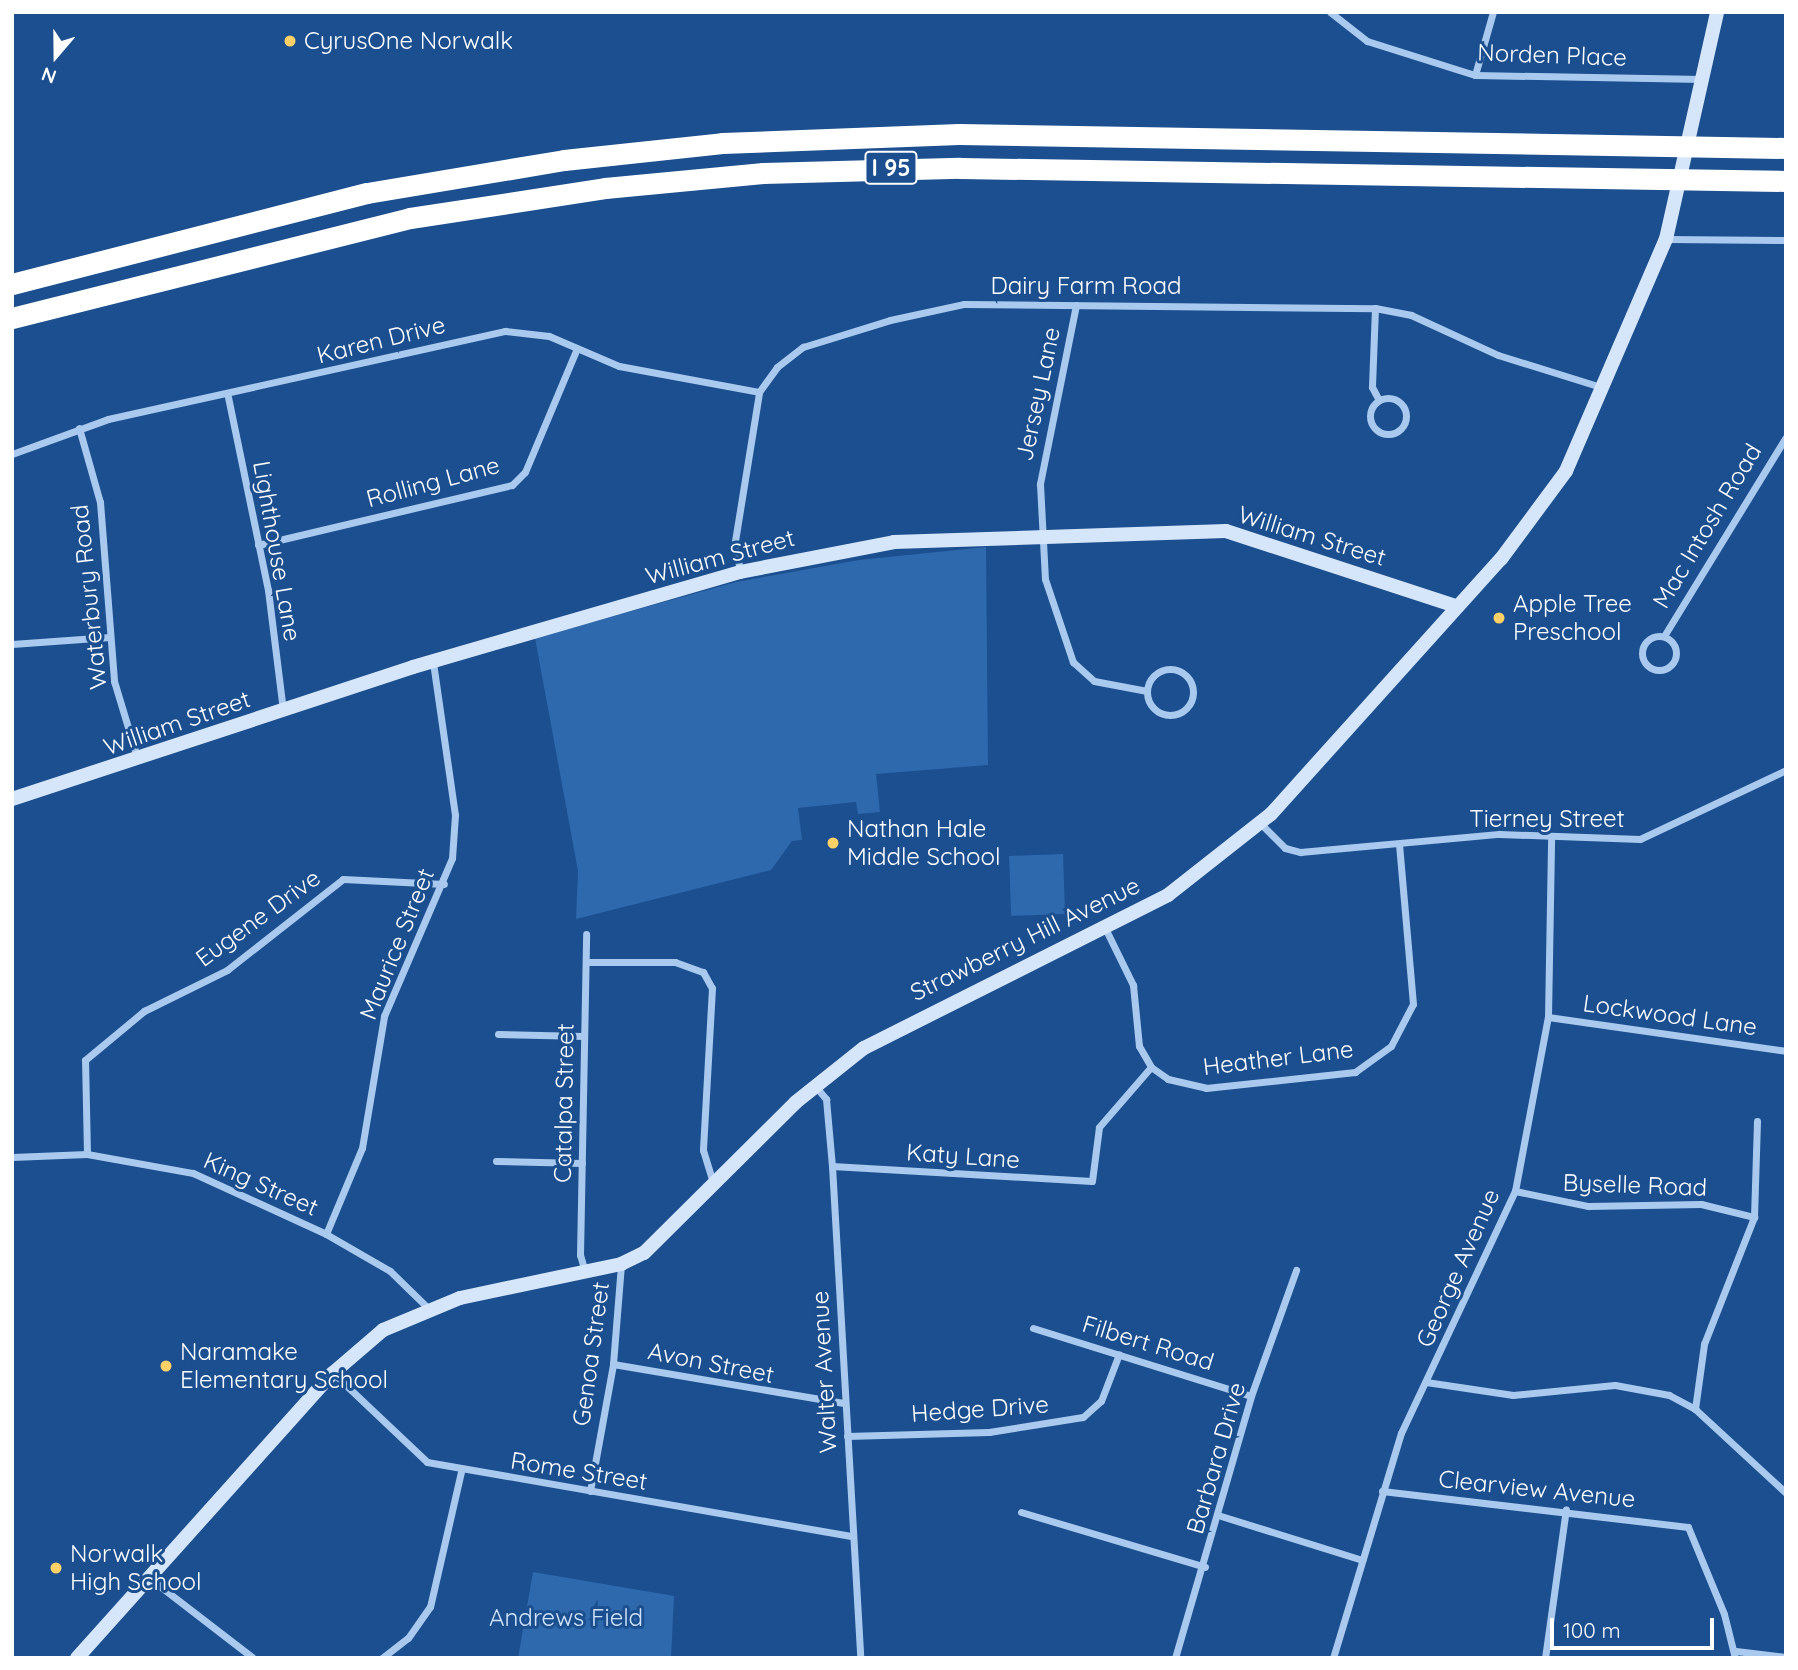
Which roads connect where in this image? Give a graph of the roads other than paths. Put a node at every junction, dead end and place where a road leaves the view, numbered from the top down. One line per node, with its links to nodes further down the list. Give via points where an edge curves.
1 (1330, 12): 4 (street, Norden Place, via 1367,41)
2 (1493, 12): 4 (street)
3 (1717, 12): 5 (main road, Strawberry Hill Avenue)
4 (1475, 75): 5 (street, Norden Place)
5 (1702, 79): 8 (main road, Strawberry Hill Avenue)
6 (1786, 148): 10 (highway, I 95, via 959,134 748,141 564,160 366,193)
7 (1786, 181): 13 (highway, I 95, via 999,168 763,173 592,190 410,218)
8 (1666, 239): 9 (street); 15 (main road, Strawberry Hill Avenue)
9 (1786, 240)
10 (12, 284)
11 (1076, 305): 12 (street, Dairy Farm Road); 16 (street, Dairy Farm Road, via 964,304 890,320 803,347 776,367); 22 (street, Jersey Lane, via 1046,436)
12 (1374, 308): 15 (street, Dairy Farm Road, via 1411,315 1498,355); 18 (street, via 1372,387)
13 (12, 318)
14 (577, 348): 16 (street, Karen Drive, via 619,366); 17 (street, Karen Drive, via 529,332 505,331); 23 (street, Rolling Lane, via 525,472 512,485)
15 (1606, 389): 25 (main road, Strawberry Hill Avenue, via 1535,515)
16 (759, 392): 24 (street, Dairy Farm Road, via 735,541)
17 (228, 397): 19 (street, Karen Drive); 23 (street, Lighthouse Lane)
18 (1378, 400): 18 (street, via 1369,415 1373,426 1388,434 1399,430 1405,420 1401,403)
19 (79, 428): 21 (street, Karen Drive); 27 (street, Waterbury Road, via 100,502)
20 (1786, 437): 26 (street, Mac Intosh Road)
21 (12, 454)
22 (1043, 533): 24 (main road, William Street, via 894,542); 25 (main road, William Street, via 1226,531); 30 (street, Jersey Lane, via 1045,579 1073,662 1094,681)
23 (258, 545): 31 (street, Lighthouse Lane)
24 (740, 572): 29 (main road, William Street)
25 (1456, 606): 35 (main road, Strawberry Hill Avenue)
26 (1664, 636): 26 (street, Mac Intosh Road, via 1651,637 1642,648 1643,661 1654,670 1667,668 1676,659 1674,645)
27 (110, 637): 28 (street); 32 (street, Waterbury Road, via 114,681)
28 (12, 644)
29 (433, 661): 31 (main road, William Street); 38 (street, Maurice Street, via 455,815)
30 (1147, 691): 30 (street, via 1152,706 1165,714 1187,708 1194,695 1191,680 1172,668 1157,672)
31 (283, 711): 32 (main road, William Street)
32 (138, 761): 34 (main road, William Street)
33 (1786, 770): 36 (street, Tierney Street, via 1640,839)
34 (12, 799)
35 (1260, 823): 37 (street, Tierney Street, via 1285,848 1300,852); 39 (main road, Strawberry Hill Avenue, via 1168,895)
36 (1551, 837): 37 (street, Tierney Street, via 1499,834); 42 (street, George Avenue)
37 (1399, 845): 46 (street, Heather Lane, via 1413,1004 1405,1026 1374,1064 1355,1072 1206,1088 1186,1087)
38 (444, 884): 49 (street, Eugene Drive, via 343,879 228,970 144,1011 85,1060); 57 (street, Maurice Street, via 384,1016 362,1148)
39 (1104, 928): 46 (street, via 1133,985 1136,1035); 47 (main road, Strawberry Hill Avenue, via 903,1025)
40 (586, 934): 41 (street, Catalpa Street)
41 (586, 962): 44 (street, Catalpa Street); 54 (street, via 675,962 704,972 712,988 703,1150)
42 (1548, 1017): 45 (street, Lockwood Lane); 55 (street, George Avenue)
43 (498, 1034): 44 (street)
44 (584, 1036): 52 (street, Catalpa Street)
45 (1786, 1051)
46 (1151, 1067): 53 (street, Katy Lane, via 1099,1127 1092,1181)
47 (816, 1087): 53 (street, Walter Avenue, via 826,1099); 54 (main road, Strawberry Hill Avenue)
48 (1757, 1121): 56 (street)
49 (87, 1154): 50 (street, King Street); 57 (street, King Street, via 194,1173)
50 (12, 1157)
51 (496, 1161): 52 (street)
52 (582, 1163): 60 (street, Catalpa Street)
53 (832, 1166): 68 (street, Walter Avenue)
54 (714, 1187): 58 (main road, Strawberry Hill Avenue, via 668,1234)
55 (1515, 1191): 56 (street, Byselle Road, via 1588,1206 1701,1204); 66 (street, George Avenue)
56 (1754, 1217): 69 (street, via 1704,1344)
57 (326, 1234): 61 (street, King Street, via 390,1271)
58 (621, 1264): 60 (main road, Strawberry Hill Avenue); 64 (street, Genoa Street)
59 (1296, 1270): 67 (street, Barbara Drive)
60 (585, 1273): 61 (main road, Strawberry Hill Avenue)
61 (428, 1308): 65 (main road, Strawberry Hill Avenue, via 383,1330)
62 (1032, 1328): 63 (street, Filbert Road)
63 (1118, 1354): 67 (street, Filbert Road); 70 (street, Hedge Drive, via 1101,1401 1083,1417 989,1432)
64 (613, 1364): 68 (street, Avon Street); 72 (street, Genoa Street)
65 (333, 1373): 71 (street, Rome Street, via 404,1446 427,1462); 81 (main road, Strawberry Hill Avenue)
66 (1426, 1382): 69 (street, via 1513,1395 1615,1385 1660,1392); 73 (street, George Avenue)
67 (1251, 1396): 77 (street, Barbara Drive)
68 (844, 1403): 70 (street, Walter Avenue)
69 (1695, 1409): 74 (street)
70 (847, 1436): 78 (street, Walter Avenue)
71 (461, 1472): 72 (street, Rome Street); 86 (street, via 430,1607 408,1638)
72 (590, 1491): 78 (street, Rome Street)
73 (1382, 1491): 75 (street, Clearview Avenue); 79 (street, George Avenue)
74 (1786, 1493)
75 (1566, 1509): 82 (street, Clearview Avenue, via 1688,1527); 90 (street)
76 (1021, 1512): 80 (street)
77 (1221, 1516): 79 (street); 80 (street, Barbara Drive)
78 (853, 1536): 87 (street, Walter Avenue)
79 (1362, 1560): 89 (street, George Avenue)
80 (1205, 1567): 88 (street, Barbara Drive)
81 (148, 1577): 84 (main road, Strawberry Hill Avenue); 85 (street)
82 (1735, 1654): 83 (street)
83 (1786, 1657)
84 (77, 1658)
85 (253, 1658)
86 (382, 1658)
87 (860, 1658)
88 (1175, 1658)
89 (1333, 1658)
90 (1545, 1658)

